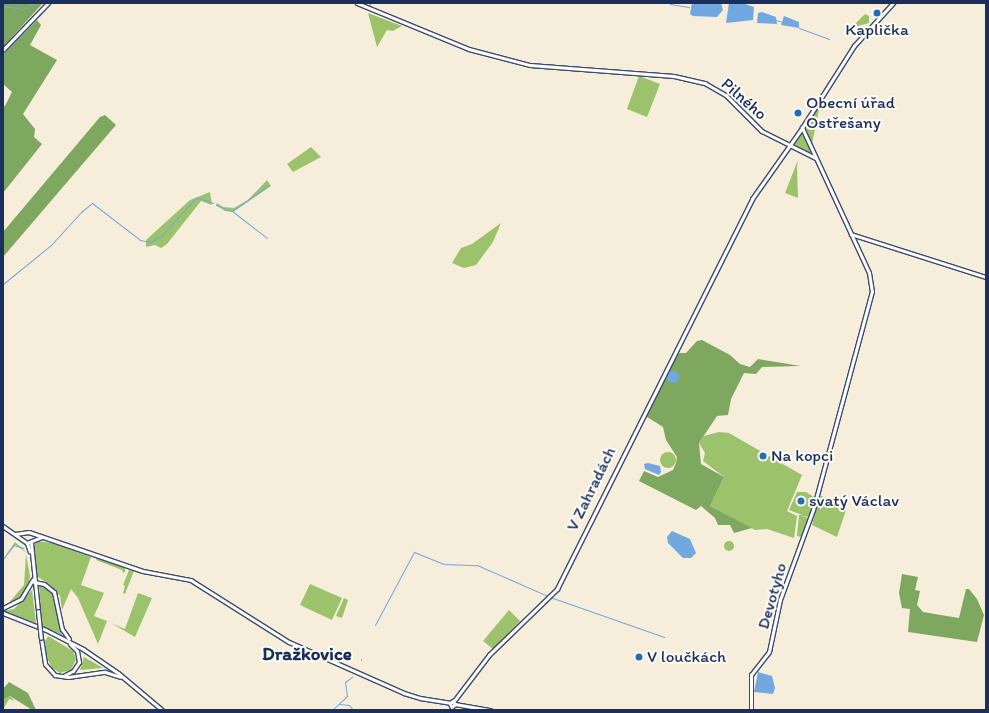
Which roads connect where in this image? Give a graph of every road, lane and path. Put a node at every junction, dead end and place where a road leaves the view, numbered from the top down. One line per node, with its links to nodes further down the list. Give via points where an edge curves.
1 (48, 3): 4 (street)
2 (357, 3): 6 (street, Pilného, via 472,50 525,64 679,76 712,86 760,129)
3 (892, 3): 5 (street, V Zahradách, via 854,46)
4 (3, 50)
5 (802, 128): 6 (street, V Zahradách); 7 (street, Devotyho)
6 (790, 145): 7 (street, Pilného); 28 (street, V Zahradách, via 752,198 550,597 488,655)
7 (816, 158): 8 (street, Devotyho)
8 (851, 234): 9 (street); 33 (street, Devotyho, via 868,272 872,295 814,510 780,600 766,659 751,675)
9 (986, 276)
10 (3, 526): 11 (street)
11 (15, 534): 12 (street); 15 (street)
12 (23, 534): 13 (street); 15 (street)
13 (33, 534): 14 (street); 16 (street)
14 (43, 537): 16 (street); 29 (street, via 143,571 193,581 289,642 417,698)
15 (22, 538): 17 (street)
16 (34, 539): 18 (street)
17 (26, 543): 18 (street); 19 (main road)
18 (31, 543): 19 (main road)
19 (30, 553): 20 (main road)
20 (33, 578): 21 (main road); 22 (main road, via 21,600)
21 (34, 582): 25 (main road, via 44,584 54,592 64,633); 26 (main road, bridge, via 46,666)
22 (3, 608)
23 (3, 614): 24 (main road)
24 (62, 638): 25 (main road); 26 (main road, via 74,648 79,660 72,672)
25 (79, 647): 27 (main road)
26 (57, 675): 27 (main road, via 68,677 107,672)
27 (128, 681): 30 (main road)
28 (455, 703): 29 (street); 29 (street); 32 (street)
29 (450, 705): 31 (street)
30 (162, 710)
31 (450, 710)
32 (490, 710)
33 (751, 710)

